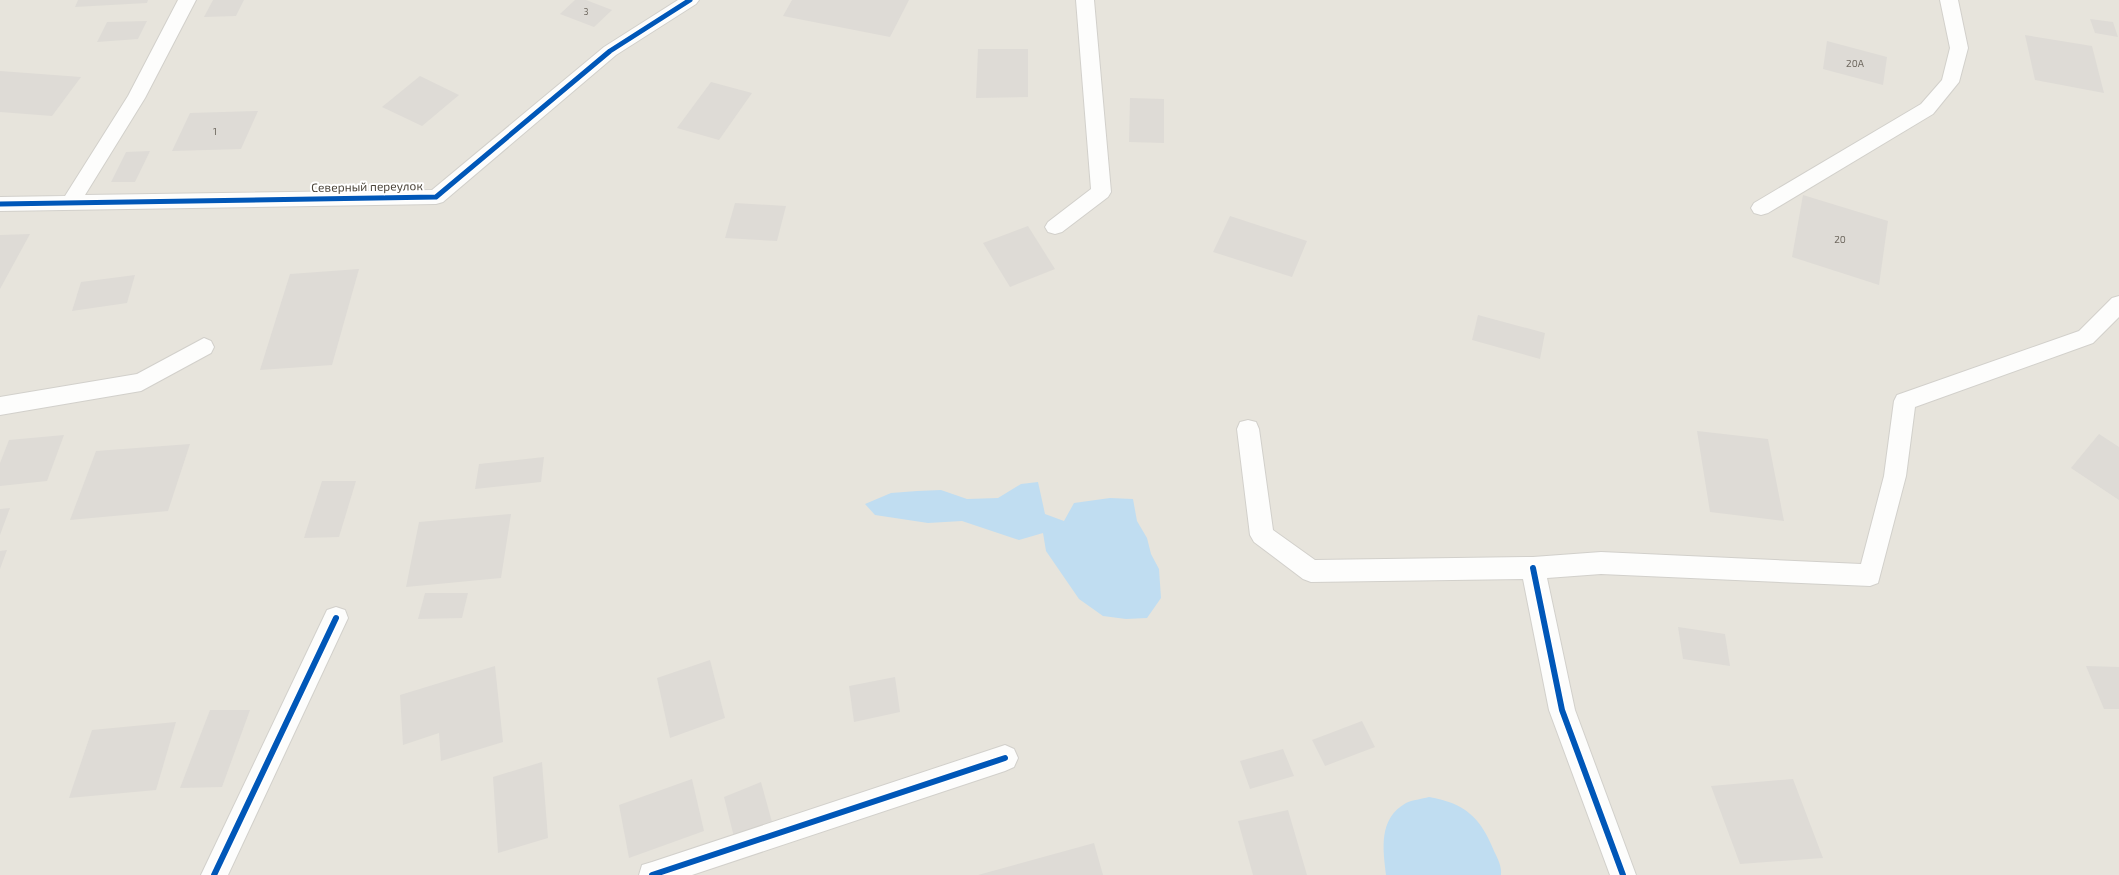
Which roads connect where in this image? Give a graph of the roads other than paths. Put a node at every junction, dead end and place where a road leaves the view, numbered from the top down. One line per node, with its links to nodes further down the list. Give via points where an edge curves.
1 (187, 0): 5 (street, via 136,98)
2 (690, 0): 5 (street, Северный переулок, via 610,51 436,197)
3 (1085, 0): 8 (street, via 1101,192)
4 (1949, 0): 7 (street, via 1959,48 1950,82 1927,109)
5 (70, 203): 6 (street, Северный переулок)
6 (0, 204)
7 (1761, 208)
8 (1055, 228)
9 (2119, 304): 13 (street, via 2086,337 1905,401 1895,476 1870,575 1601,563)
10 (204, 347): 11 (street, via 141,382)
11 (0, 406)
12 (1248, 429): 13 (street, via 1262,535 1311,571)
13 (1533, 568): 18 (street, via 1562,710)
14 (336, 618): 16 (street)
15 (1005, 758): 17 (street)
16 (214, 875)
17 (652, 875)
18 (1623, 875)

